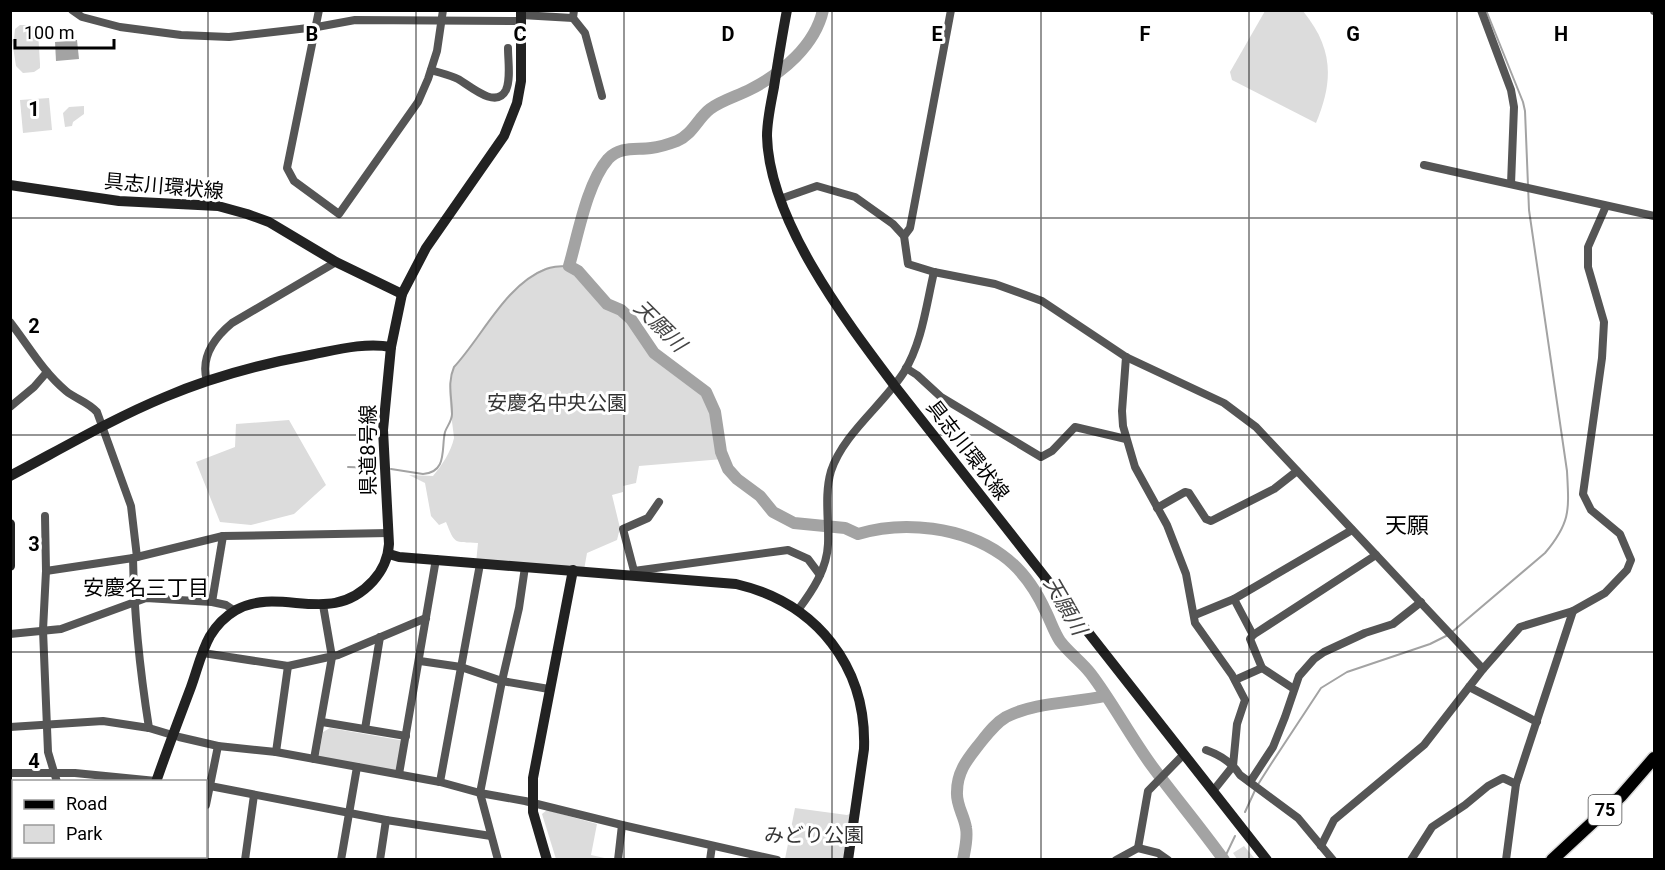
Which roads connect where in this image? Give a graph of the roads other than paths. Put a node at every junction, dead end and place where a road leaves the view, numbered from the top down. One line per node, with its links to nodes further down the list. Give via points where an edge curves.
1 (72, 10): 10 (street)
2 (89, 10): 10 (street)
3 (319, 10): 12 (street)
4 (443, 10): 11 (street)
5 (787, 10): 19 (main road, 具志川環状線, via 768,121 768,152)
6 (951, 10): 22 (street, via 910,228)
7 (1481, 10): 17 (street, via 1514,106)
8 (574, 14): 9 (street); 15 (street, via 585,33)
9 (521, 16): 11 (street); 25 (main road, 県道8号線, via 521,81 504,136 426,248)
10 (82, 17): 12 (street, via 120,27 181,35 229,37)
11 (441, 21): 12 (street, via 355,20); 14 (street)
12 (317, 27): 14 (street, via 287,168 294,181 339,214 418,102)
13 (508, 48): 14 (street, via 508,82 499,97 491,98 456,78)
14 (431, 70)
15 (602, 96)
16 (1424, 165): 17 (street)
17 (1511, 184): 20 (street)
18 (10, 185): 23 (main road, 具志川環状線, via 119,201 218,206 269,222)
19 (780, 199): 22 (street, via 817,186 855,197 893,224); 32 (main road, 具志川環状線, via 821,279)
20 (1606, 206): 21 (street); 63 (street, via 1588,247 1588,267 1605,322 1582,494 1591,510 1620,534 1631,560 1627,570 1605,593)
21 (1654, 216)
22 (903, 236): 24 (street, via 908,264)
23 (336, 262): 25 (main road, 具志川環状線); 31 (street, via 218,334 205,362)
24 (934, 272): 28 (street, via 995,284 1042,301); 29 (street, via 916,349)
25 (402, 294): 27 (main road, 県道8号線)
26 (10, 322): 30 (street)
27 (392, 347): 31 (main road, via 375,345 271,362); 43 (main road, 県道8号線, via 383,430)
28 (1126, 357): 35 (street, via 1122,411); 36 (street, via 1224,403 1256,427)
29 (906, 368): 32 (street); 35 (street, via 941,397 1041,457 1075,427)
30 (47, 372): 33 (street); 34 (street, via 67,392 90,404)
31 (207, 381): 34 (main road)
32 (894, 385): 55 (street, via 845,444 831,471 828,544); 93 (main road, 具志川環状線)
33 (10, 407)
34 (102, 426): 37 (main road); 47 (street, via 131,506)
35 (1126, 439): 39 (street, via 1135,467)
36 (1297, 471): 39 (street, via 1274,489 1211,521 1185,492); 42 (street)
37 (10, 476)
38 (659, 502): 54 (street, via 648,518 623,529)
39 (1157, 508): 64 (street, via 1186,574)
40 (45, 516): 53 (street)
41 (10, 524): 50 (main road)
42 (1352, 530): 46 (street); 56 (street)
43 (389, 533): 44 (street); 45 (main road, 県道8号線)
44 (223, 536): 47 (street); 58 (street)
45 (389, 554): 48 (main road); 60 (main road, via 366,589 347,601)
46 (1376, 555): 59 (street); 68 (street)
47 (135, 557): 53 (street); 57 (street)
48 (436, 559): 49 (main road); 65 (street)
49 (480, 564): 51 (main road); 74 (street)
50 (10, 566)
51 (525, 567): 52 (main road); 78 (street)
52 (573, 570): 54 (main road); 80 (main road)
53 (46, 571): 66 (street)
54 (634, 573): 55 (street, via 788,550 808,559); 62 (main road, via 736,584 759,590)
55 (820, 575): 62 (street)
56 (1234, 599): 64 (street); 68 (street)
57 (134, 602): 58 (street, via 146,597); 66 (street, via 61,629); 86 (street)
58 (212, 602): 61 (street)
59 (1421, 602): 76 (street); 81 (street, via 1394,624 1365,633 1319,656 1299,676)
60 (323, 605): 61 (main road, via 264,603); 71 (street)
61 (235, 610): 70 (main road, via 211,636)
62 (798, 610): 127 (main road, via 842,657 861,706 864,749)
63 (1573, 611): 76 (street, via 1520,627); 83 (street)
64 (1195, 615): 77 (street, via 1195,623)
65 (426, 618): 69 (street); 72 (street)
66 (43, 630): 67 (street); 84 (street)
67 (10, 634)
68 (1253, 635): 75 (street, via 1250,639)
69 (380, 637): 71 (street); 87 (street)
70 (203, 653): 73 (street); 88 (main road)
71 (332, 657): 73 (street); 82 (street)
72 (420, 661): 74 (street); 89 (street)
73 (288, 666): 92 (street)
74 (461, 667): 78 (street); 103 (street)
75 (1262, 668): 77 (street); 81 (street)
76 (1483, 669): 79 (street)
77 (1235, 680): 96 (street, via 1245,699 1237,724)
78 (502, 681): 80 (street); 108 (street)
79 (1469, 687): 83 (street); 117 (street, via 1424,745 1334,820)
80 (549, 689): 111 (main road, via 534,769)
81 (1294, 689): 104 (street, via 1273,747)
82 (322, 722): 87 (street); 95 (street)
83 (1537, 722): 105 (street)
84 (47, 723): 85 (street); 86 (street, via 103,721); 100 (street, via 48,752)
85 (10, 727)
86 (149, 728): 88 (street)
87 (365, 729): 89 (street)
88 (173, 735): 90 (street); 102 (main road)
89 (406, 736): 99 (street)
90 (218, 746): 92 (street); 106 (street)
91 (1206, 750): 96 (street)
92 (276, 752): 95 (street)
93 (1184, 754): 107 (main road, 具志川環状線); 118 (street, via 1148,791)
94 (1654, 758): 134 (main road, 75, via 1633,784)
95 (314, 759): 97 (street)
96 (1233, 766): 104 (street); 107 (street)
97 (357, 767): 99 (street); 112 (street)
98 (10, 773): 100 (street)
99 (399, 774): 103 (street)
100 (56, 778): 101 (street, via 75,773)
101 (146, 780)
102 (156, 780)
103 (440, 782): 108 (street)
104 (1250, 782): 117 (street, via 1298,818)
105 (1516, 784): 132 (street, via 1503,778 1488,786 1432,827); 133 (street)
106 (210, 786): 109 (street); 110 (street)
107 (1213, 790): 130 (main road, 具志川環状線)
108 (480, 793): 111 (street); 115 (street)
109 (254, 795): 112 (street); 119 (street)
110 (207, 800)
111 (532, 803): 114 (street); 123 (main road)
112 (350, 813): 113 (street); 120 (street)
113 (386, 820): 115 (street); 121 (street)
114 (622, 825): 116 (street); 124 (street)
115 (491, 836): 122 (street)
116 (712, 846): 125 (street); 126 (street)
117 (1321, 846): 131 (street)
118 (1138, 848): 128 (street); 129 (street)
119 (246, 860)
120 (341, 860)
121 (380, 860)
122 (498, 860)
123 (547, 860)
124 (618, 860)
125 (710, 860)
126 (777, 860)
127 (848, 860)
128 (1116, 860)
129 (1168, 860)
130 (1268, 860)
131 (1333, 860)
132 (1411, 860)
133 (1506, 860)
134 (1552, 860)

